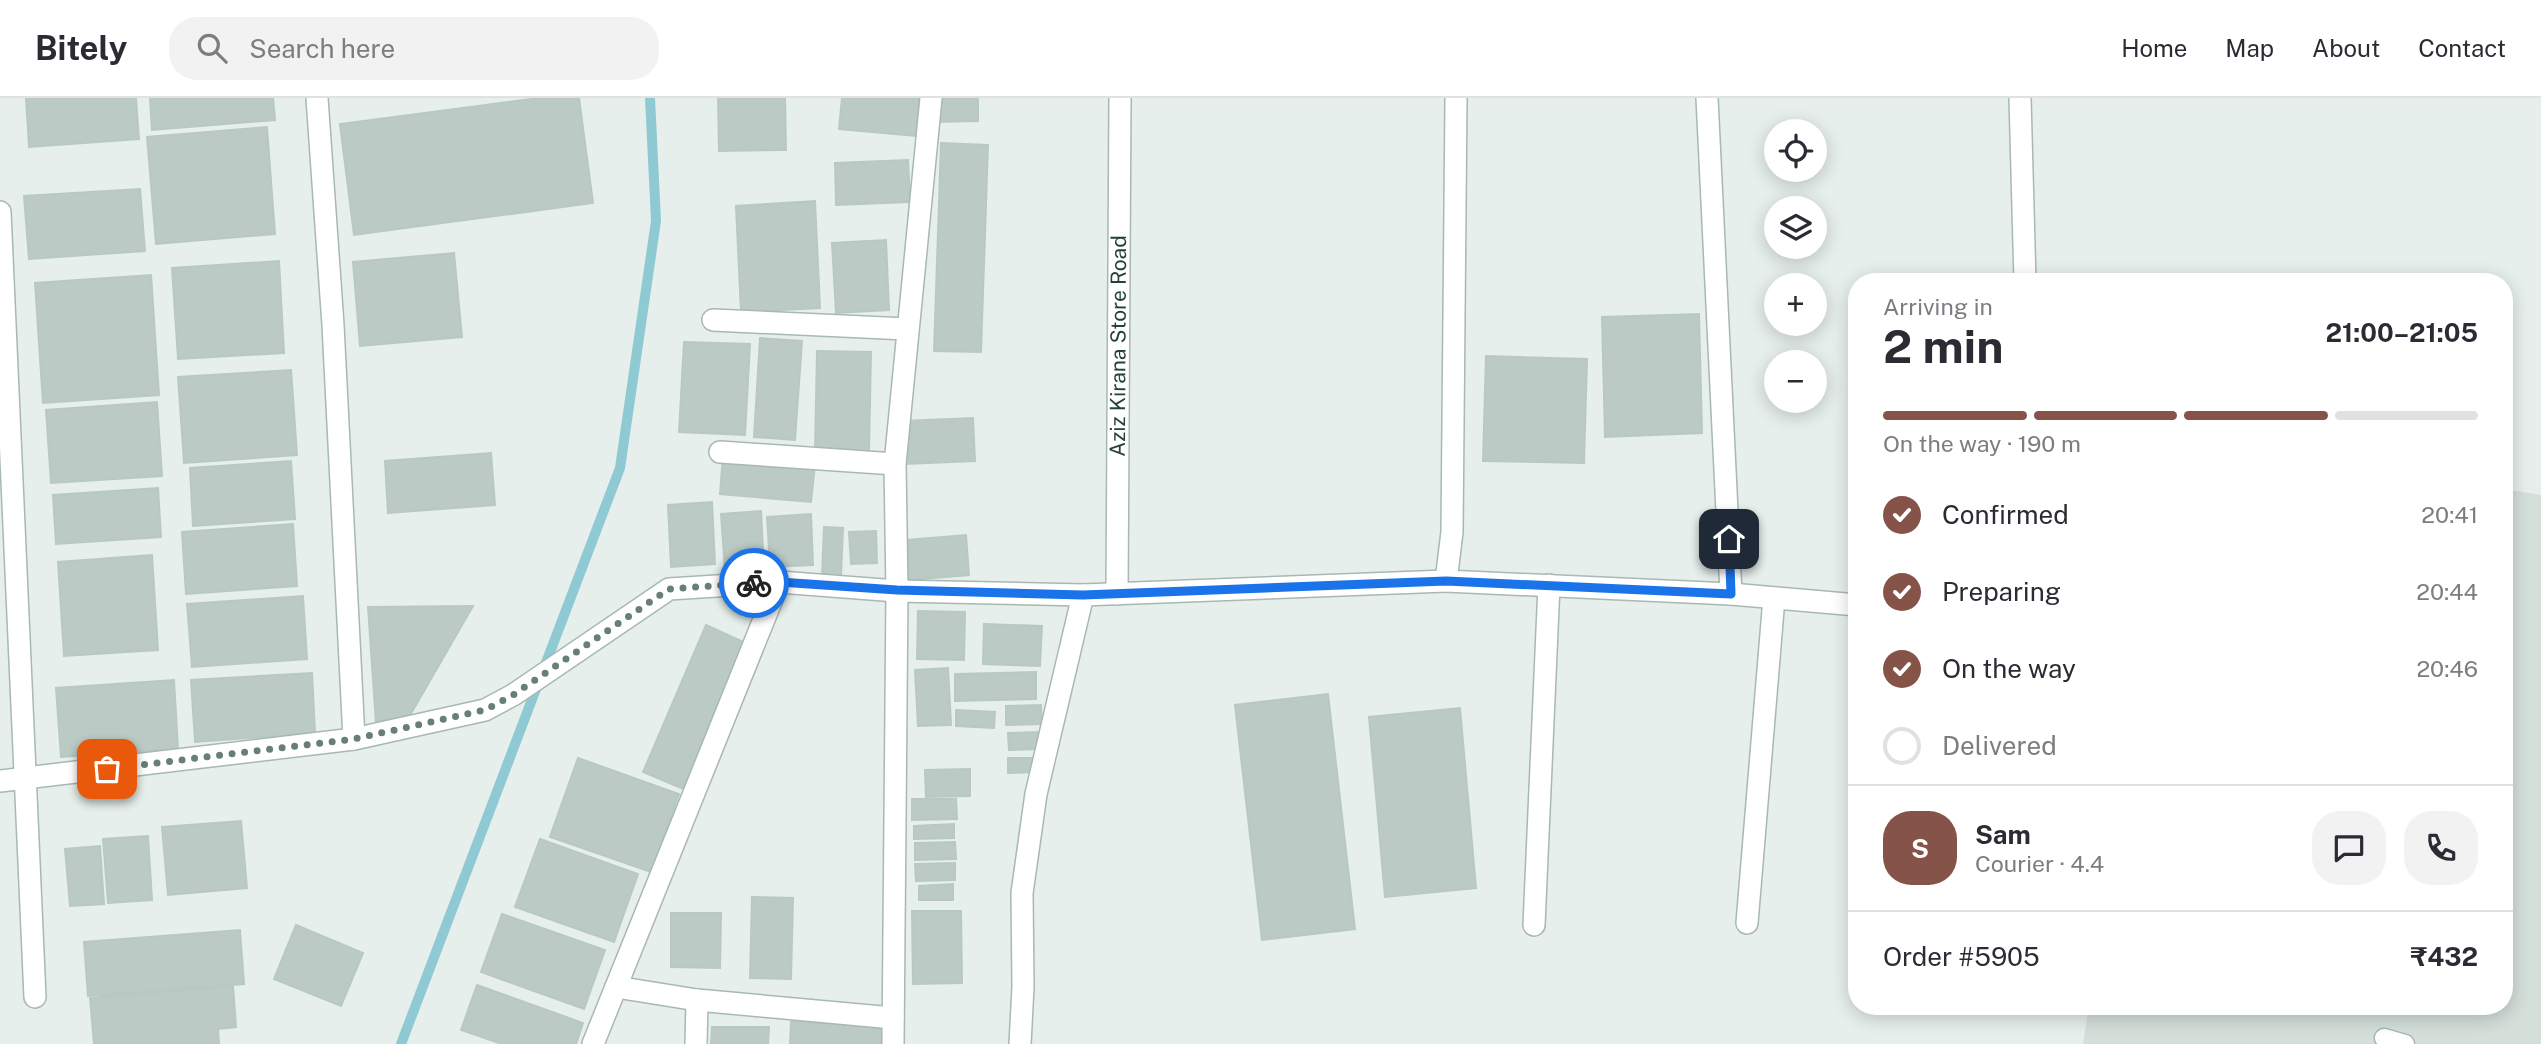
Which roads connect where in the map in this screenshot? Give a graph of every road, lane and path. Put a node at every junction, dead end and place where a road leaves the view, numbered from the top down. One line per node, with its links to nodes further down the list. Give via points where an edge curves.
1 (317, 98): 22 (street)
2 (931, 98): 10 (street)
3 (1121, 98): 17 (street, Aziz Kirana Store Road)
4 (1456, 98): 13 (street, via 1452,532)
5 (1707, 98): 18 (street)
6 (2020, 98): 8 (street)
7 (0, 212): 23 (street)
8 (2025, 273)
9 (713, 320): 10 (street)
10 (907, 329): 12 (street)
11 (720, 452): 12 (street)
12 (895, 464): 16 (street)
13 (1446, 581): 15 (street); 17 (street)
14 (779, 582): 16 (street); 22 (street, via 669,589 485,710); 27 (street)
15 (1549, 585): 18 (street); 26 (street)
16 (897, 590): 19 (street); 30 (street)
17 (1117, 594): 19 (street)
18 (1731, 594): 20 (street)
19 (1083, 595): 35 (street, via 1036,794 1022,893)
20 (1774, 598): 21 (street); 25 (street)
21 (1848, 604)
22 (354, 739): 23 (street)
23 (24, 779): 24 (street); 28 (street)
24 (0, 781)
25 (1747, 923)
26 (1534, 925)
27 (616, 987): 29 (street); 32 (street)
28 (36, 997)
29 (696, 1000): 30 (street); 33 (street)
30 (893, 1018): 34 (street)
31 (2384, 1038): 36 (lane)
32 (593, 1044)
33 (696, 1044)
34 (893, 1044)
35 (1020, 1044)
36 (2404, 1044)

